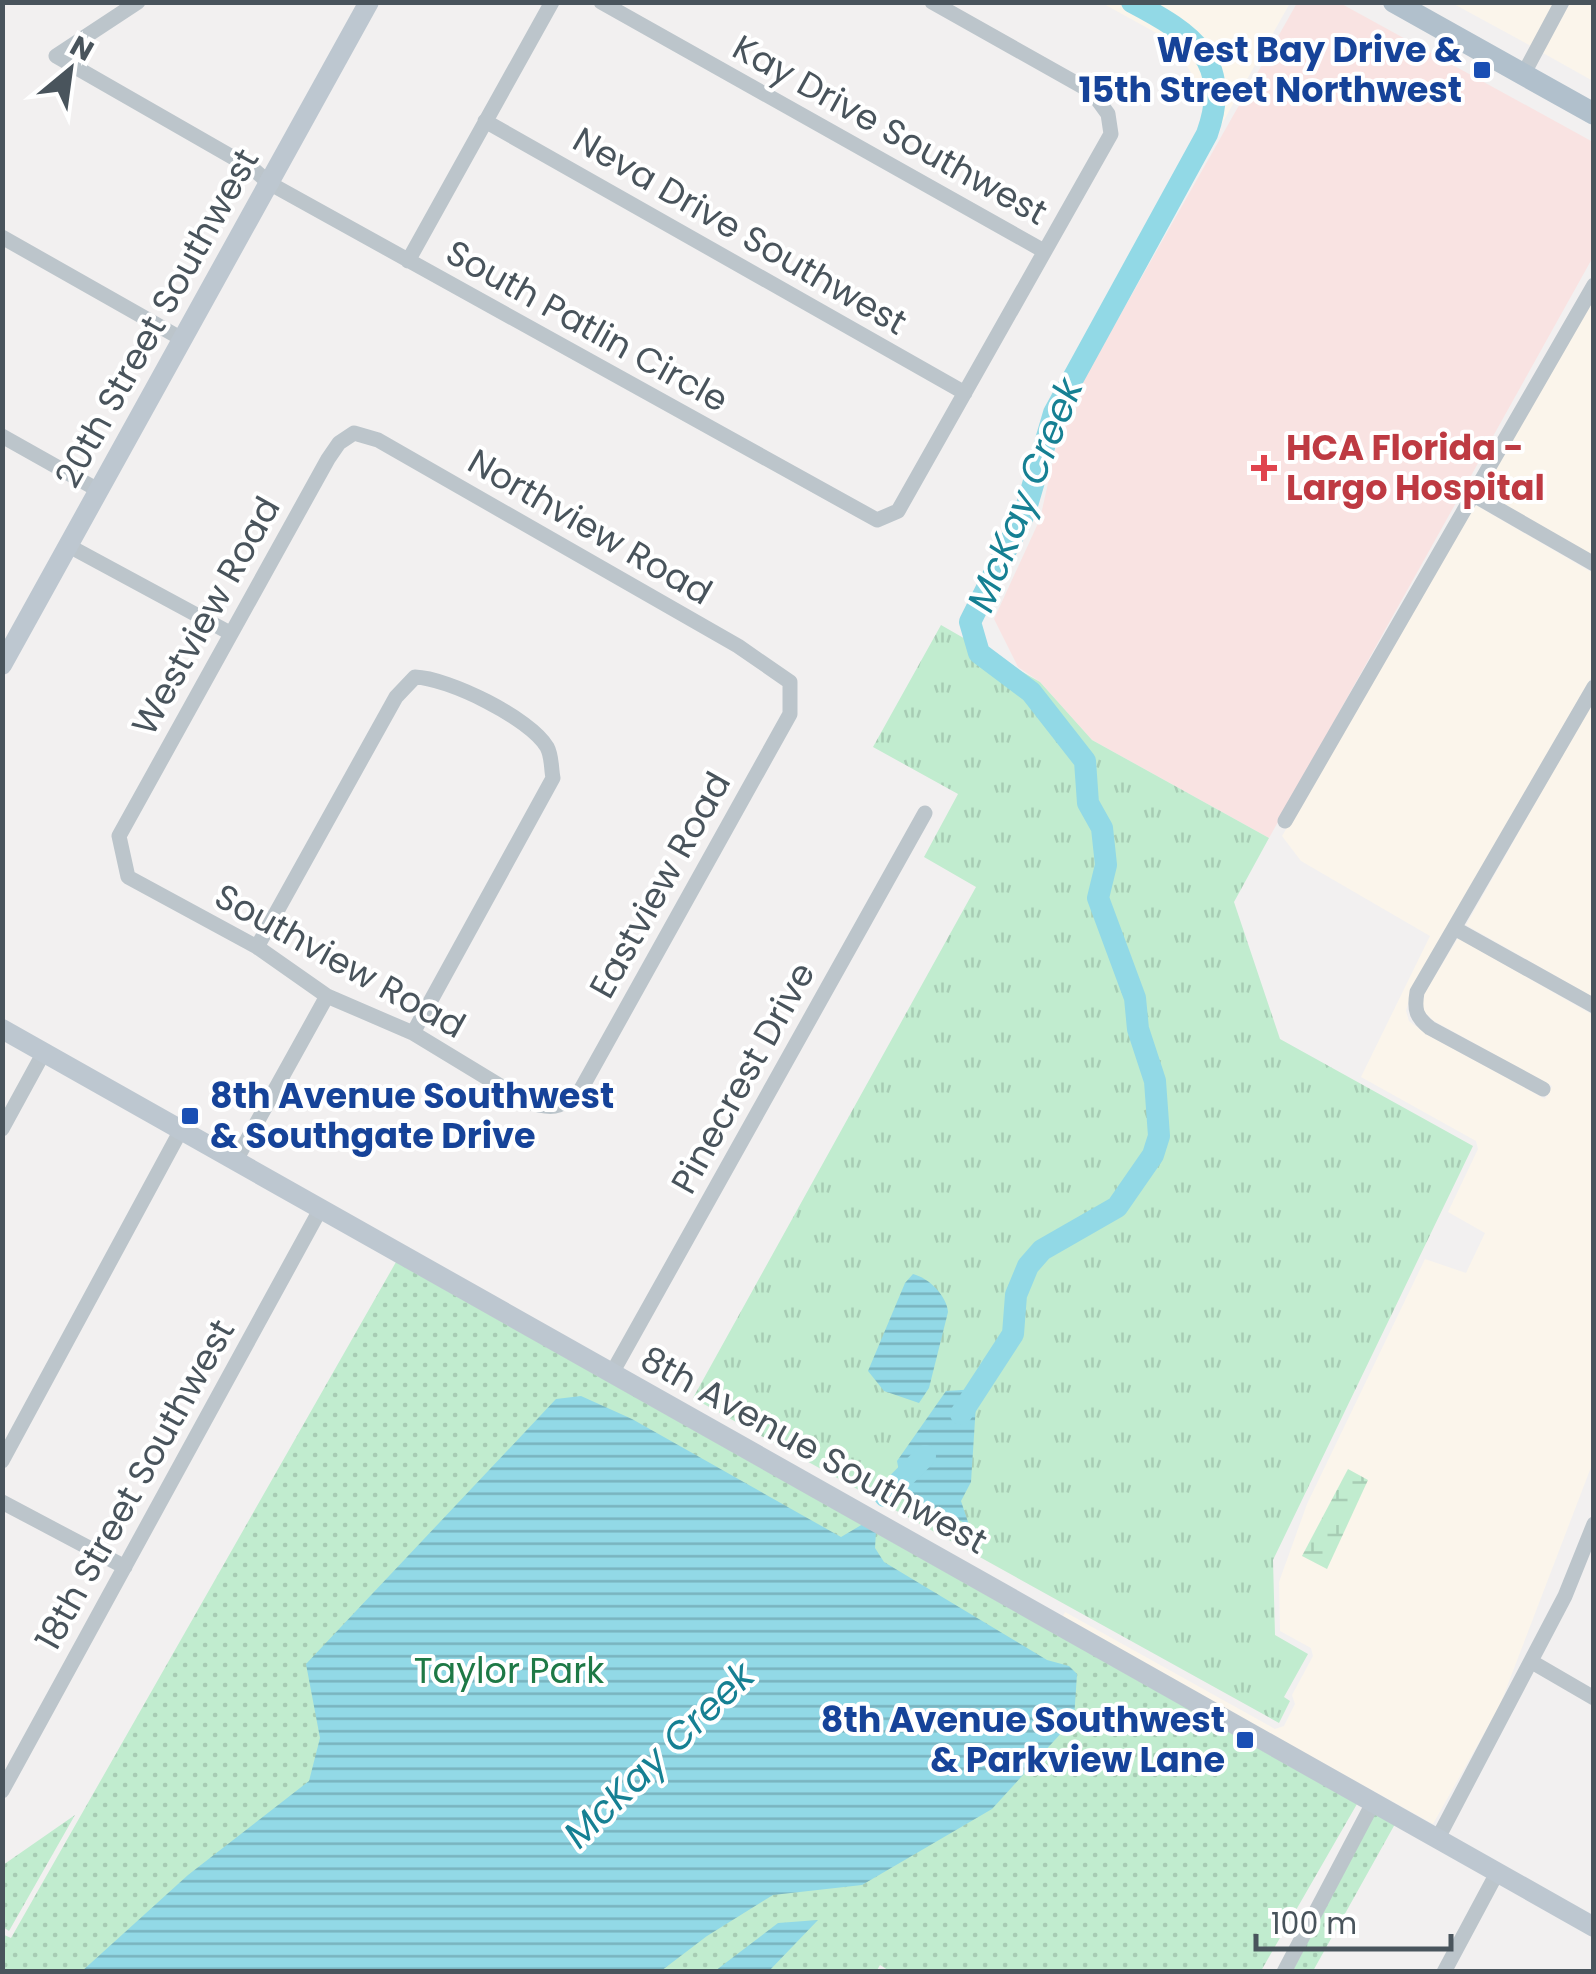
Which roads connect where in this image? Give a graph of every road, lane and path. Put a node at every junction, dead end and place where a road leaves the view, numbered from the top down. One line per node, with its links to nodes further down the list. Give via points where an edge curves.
1 (138, 2): 11 (street, South Patlin Circle, via 56,56)
2 (369, 2): 11 (street, 20th Street Southwest)
3 (552, 2): 10 (street)
4 (601, 2): 13 (street, Kay Drive Southwest)
5 (932, 2): 13 (street, via 1092,92 1108,114 1111,134)
6 (1394, 2): 8 (main road)
7 (1562, 2): 8 (street)
8 (1523, 75): 9 (main road)
9 (1594, 114)
10 (485, 121): 14 (street); 17 (street, Neva Drive Southwest)
11 (269, 183): 14 (street, South Patlin Circle); 16 (street, 20th Street Southwest)
12 (2, 236): 16 (street)
13 (1044, 251): 17 (street)
14 (408, 261): 17 (street, South Patlin Circle, via 877,520 898,511)
15 (1594, 285): 21 (street)
16 (182, 339): 20 (street, 20th Street Southwest)
17 (965, 393)
18 (354, 433): 24 (street, Westview Road, via 328,460); 27 (street, Northview Road, via 378,440)
19 (2, 436): 20 (street)
20 (98, 490): 22 (street, 20th Street Southwest)
21 (1472, 494): 23 (street); 30 (street)
22 (69, 546): 24 (street); 25 (street, 20th Street Southwest)
23 (1594, 564)
24 (230, 633): 31 (street, Westview Road)
25 (9, 637): 26 (street, 20th Street Southwest)
26 (2, 666)
27 (790, 682): 40 (street, Eastview Road, via 790,714 580,1091)
28 (1594, 687): 32 (street)
29 (925, 812): 45 (street, Pinecrest Drive)
30 (1285, 822)
31 (119, 836): 33 (street, Southview Road, via 128,877)
32 (1456, 928): 35 (street); 39 (street, via 1417,992 1416,1012 1430,1028)
33 (256, 947): 34 (street, Southview Road); 37 (street, via 396,697 415,677 434,678 536,732 549,750 552,778)
34 (327, 996): 37 (street, Southview Road); 43 (street)
35 (1594, 1006)
36 (2, 1028): 38 (street, 8th Avenue Southwest)
37 (413, 1033): 40 (street, Southview Road, via 525,1101)
38 (44, 1052): 41 (street); 42 (street, 8th Avenue Southwest)
39 (1543, 1090)
40 (561, 1108)
41 (2, 1130)
42 (182, 1130): 43 (street, 8th Avenue Southwest); 46 (street)
43 (236, 1160): 44 (street, 8th Avenue Southwest)
44 (321, 1208): 45 (street, 8th Avenue Southwest); 49 (street, 18th Street Southwest)
45 (612, 1373): 53 (street, 8th Avenue Southwest)
46 (2, 1461)
47 (2, 1502): 49 (street)
48 (1594, 1524): 50 (street)
49 (125, 1567): 52 (street, 18th Street Southwest)
50 (1532, 1662): 51 (street); 54 (street)
51 (1594, 1698)
52 (2, 1790)
53 (1372, 1803): 54 (street, 8th Avenue Southwest); 57 (street)
54 (1438, 1838): 55 (street, 8th Avenue Southwest)
55 (1497, 1873): 56 (street, 8th Avenue Southwest); 58 (street)
56 (1594, 1927)
57 (1284, 1972)
58 (1444, 1972)

